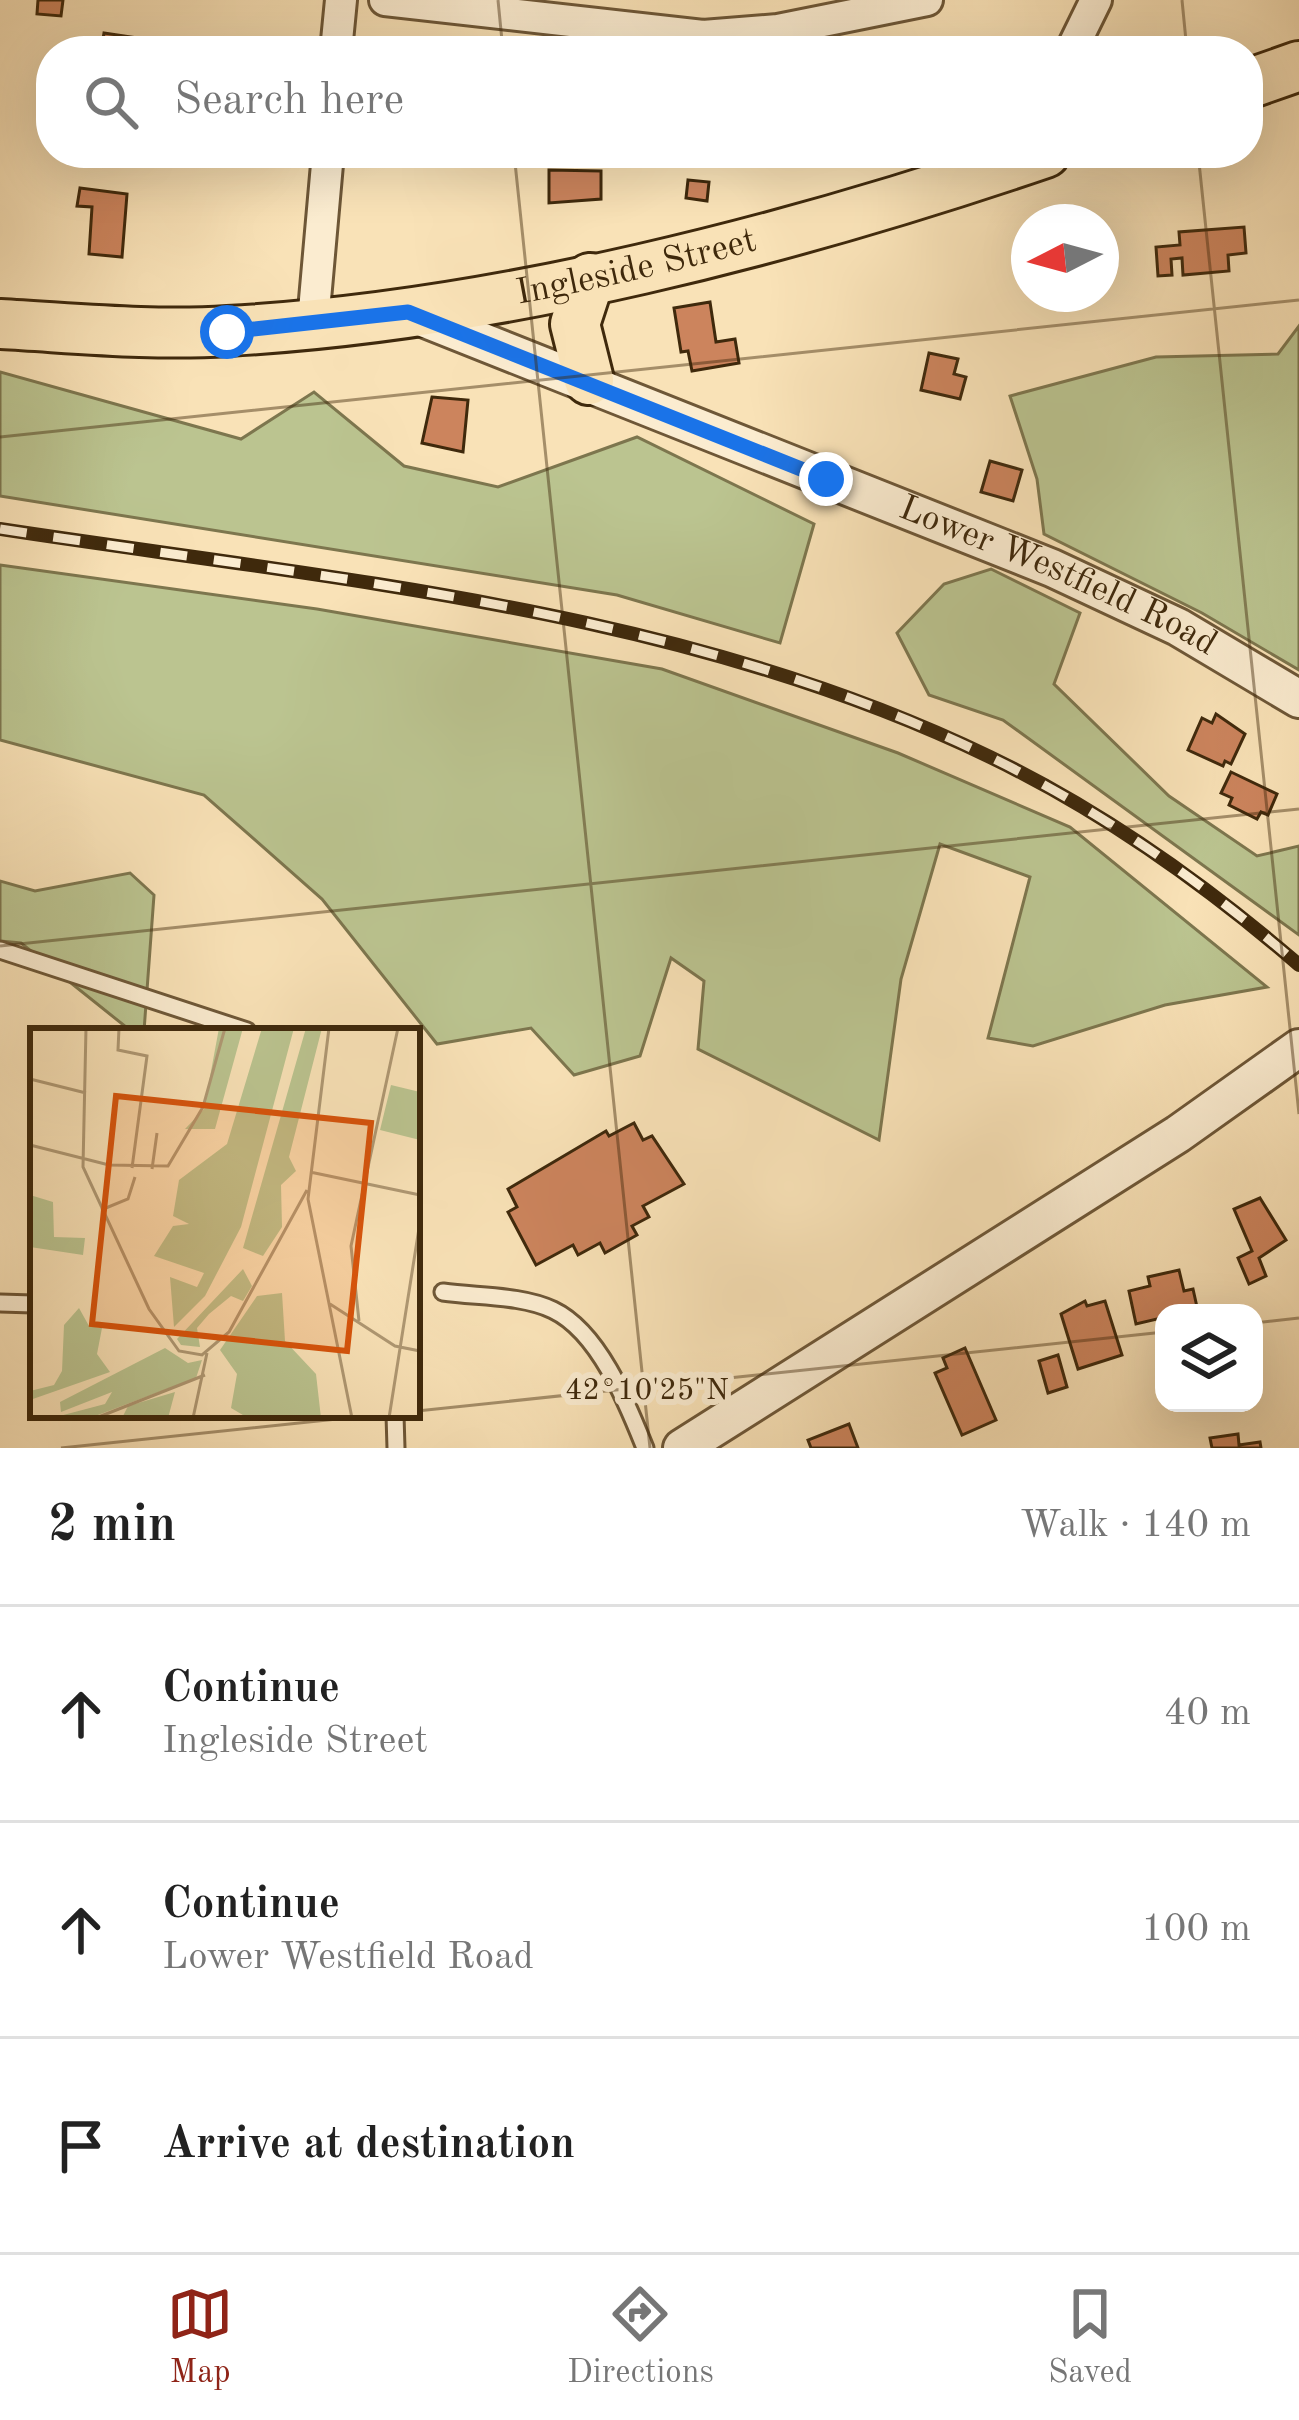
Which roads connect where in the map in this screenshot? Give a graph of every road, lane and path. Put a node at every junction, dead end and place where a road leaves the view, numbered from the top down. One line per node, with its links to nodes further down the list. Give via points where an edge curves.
1 (341, 0): 5 (street)
2 (385, 0): 3 (street, via 703,36)
3 (927, 0)
4 (1096, 0): 6 (street)
5 (337, 36)
6 (1078, 36)
7 (1299, 66): 8 (main road)
8 (1263, 79)
9 (327, 168): 13 (street)
10 (993, 168): 11 (main road, Ingleside Street)
11 (590, 278): 12 (main road, Ingleside Street); 15 (main road, via 575,324)
12 (408, 312): 13 (main road, Ingleside Street); 15 (street, Lower Westfield Road)
13 (313, 322): 14 (main road, Ingleside Street, via 227,332)
14 (0, 324)
15 (589, 380): 16 (street, Lower Westfield Road, via 1052,568 1178,626)
16 (1299, 699)
17 (0, 950): 18 (lane)
18 (238, 1028)
19 (1299, 1048): 24 (street, via 1178,1134)
20 (443, 1292): 23 (lane, via 531,1304 572,1322 609,1372)
21 (395, 1418): 22 (lane)
22 (396, 1448)
23 (645, 1448)
24 (682, 1448)

